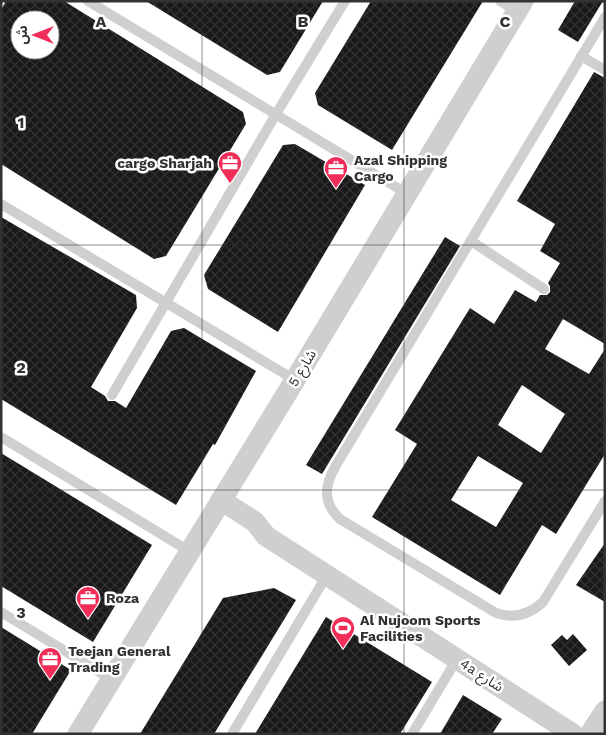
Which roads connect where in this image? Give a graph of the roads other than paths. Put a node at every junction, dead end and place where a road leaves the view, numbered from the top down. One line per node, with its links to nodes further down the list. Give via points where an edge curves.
1 (88, 1): 7 (lane)
2 (345, 1): 7 (lane)
3 (513, 5): 8 (street, شارع 5)
4 (605, 17): 5 (lane)
5 (581, 56): 6 (lane); 10 (lane)
6 (605, 70)
7 (276, 114): 8 (lane); 12 (lane)
8 (406, 193): 13 (street, شارع 5)
9 (1, 204): 12 (lane)
10 (471, 241): 11 (lane); 16 (lane, via 335,468 326,486 328,505 340,519 496,614 512,616 529,613 543,602)
11 (544, 289)
12 (165, 302): 13 (lane); 14 (lane)
13 (295, 380): 17 (street, شارع 5)
14 (112, 395)
15 (1, 437): 18 (lane)
16 (605, 500)
17 (217, 506): 18 (street, شارع 5); 19 (street, 4a شارع, via 242,530 266,536)
18 (189, 550): 22 (street, شارع 5)
19 (327, 575): 21 (street, 4a شارع); 25 (lane)
20 (1, 612): 22 (lane)
21 (457, 659): 26 (lane); 27 (street, 4a شارع)
22 (111, 679): 24 (street, شارع 5)
23 (605, 711): 28 (street)
24 (78, 734)
25 (232, 734)
26 (412, 734)
27 (572, 734)
28 (590, 734)

